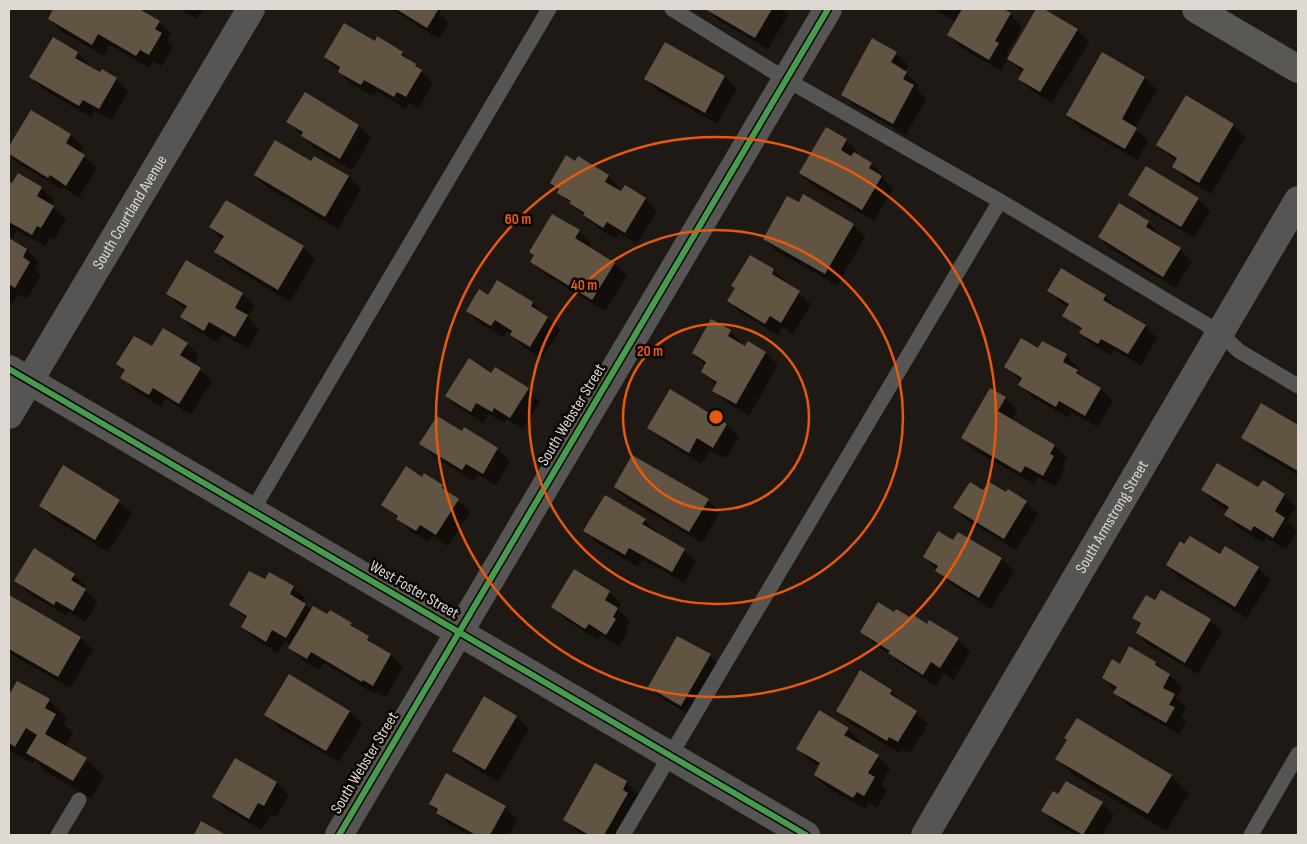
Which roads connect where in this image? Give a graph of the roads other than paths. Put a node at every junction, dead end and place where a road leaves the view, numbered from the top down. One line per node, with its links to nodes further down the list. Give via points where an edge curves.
1 (251, 9): 11 (street, South Courtland Avenue)
2 (549, 9): 14 (lane)
3 (672, 9): 7 (lane)
4 (828, 9): 7 (street, South Webster Street)
5 (1196, 9): 6 (main road)
6 (1298, 69)
7 (787, 80): 9 (lane); 15 (street, South Webster Street)
8 (1298, 200): 10 (street, South Armstrong Street)
9 (1000, 201): 10 (lane); 17 (lane)
10 (1219, 332): 12 (lane, via 1239,351); 23 (street, South Armstrong Street)
11 (19, 375): 13 (street, South Courtland Avenue); 14 (street, West Foster Street)
12 (1298, 386)
13 (9, 415)
14 (252, 511): 15 (street, West Foster Street)
15 (459, 632): 17 (street, West Foster Street); 20 (street, South Webster Street)
16 (1298, 754): 24 (lane)
17 (669, 755): 21 (lane); 22 (street, West Foster Street)
18 (79, 800): 19 (lane)
19 (58, 835)
20 (339, 835)
21 (623, 835)
22 (806, 835)
23 (925, 835)
24 (1251, 835)

